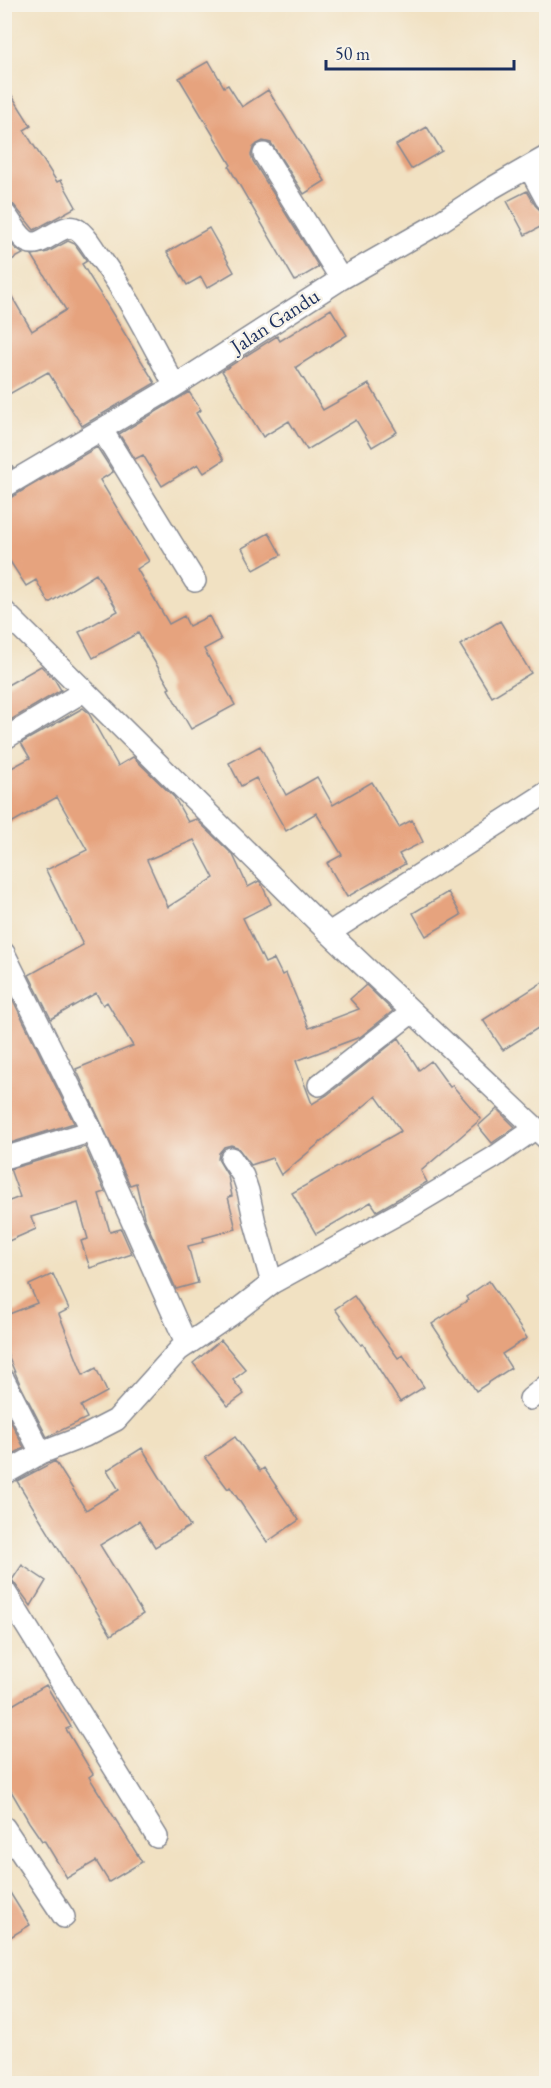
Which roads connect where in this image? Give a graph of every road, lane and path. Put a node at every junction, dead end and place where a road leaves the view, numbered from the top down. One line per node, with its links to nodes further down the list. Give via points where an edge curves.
1 (264, 154): 5 (street)
2 (538, 162): 3 (street); 5 (street, Jalan Gandu)
3 (546, 199)
4 (4, 213): 6 (street, via 31,243 66,228 76,229 84,236 116,279)
5 (342, 279): 6 (street, Jalan Gandu)
6 (175, 386): 7 (street, Jalan Gandu)
7 (102, 430): 8 (street, Jalan Gandu); 9 (street)
8 (4, 487)
9 (195, 581)
10 (4, 611): 11 (street)
11 (84, 691): 12 (street); 14 (street)
12 (4, 739)
13 (546, 793): 14 (street)
14 (329, 933): 16 (street)
15 (4, 953): 18 (street)
16 (411, 1012): 17 (street); 19 (street)
17 (319, 1086)
18 (92, 1131): 20 (street); 23 (street)
19 (541, 1133): 22 (street)
20 (4, 1158)
21 (231, 1158): 22 (street, via 248,1191)
22 (272, 1282): 23 (street)
23 (186, 1345): 25 (street, via 116,1420)
24 (4, 1380): 25 (street)
25 (41, 1453): 26 (street)
26 (4, 1474)
27 (4, 1590): 29 (street)
28 (4, 1827): 30 (street)
29 (157, 1837)
30 (64, 1917)

